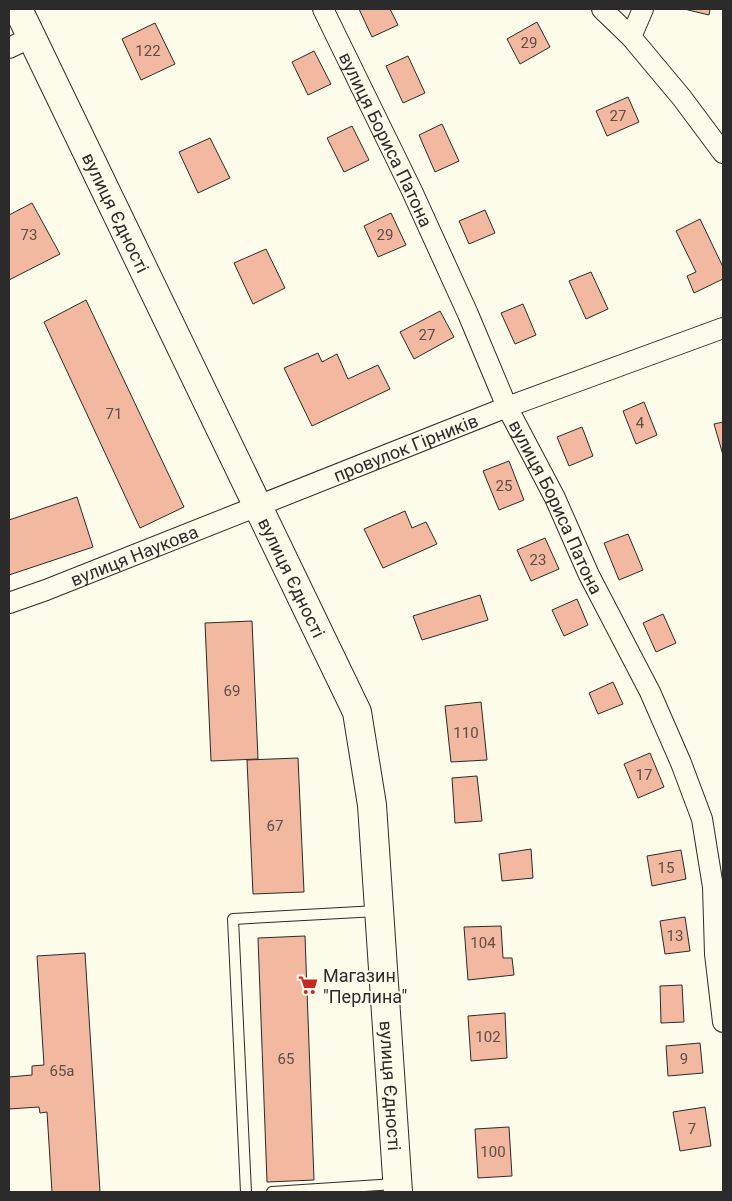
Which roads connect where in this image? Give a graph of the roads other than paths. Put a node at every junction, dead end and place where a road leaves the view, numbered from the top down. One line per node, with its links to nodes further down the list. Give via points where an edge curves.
1 (18, 9): 6 (street, вулиця Єдності)
2 (323, 9): 9 (street, вулиця Бориса Патона, via 415,199)
3 (602, 9): 5 (street)
4 (643, 9): 5 (street)
5 (631, 37): 7 (street)
6 (20, 43): 10 (street, вулиця Єдності)
7 (723, 153)
8 (723, 328): 9 (street, провулок Гірників)
9 (507, 407): 10 (street, провулок Гірників); 13 (street, вулиця Бориса Патона, via 650,692 702,819 713,887 715,954)
10 (257, 505): 11 (street, вулиця Наукова); 12 (street, вулиця Єдності, via 356,712 372,805)
11 (9, 603)
12 (378, 910): 14 (street, вулиця Єдності); 15 (lane, via 233,919)
13 (723, 1022)
14 (398, 1188): 16 (lane)
15 (246, 1192)
16 (272, 1192)

